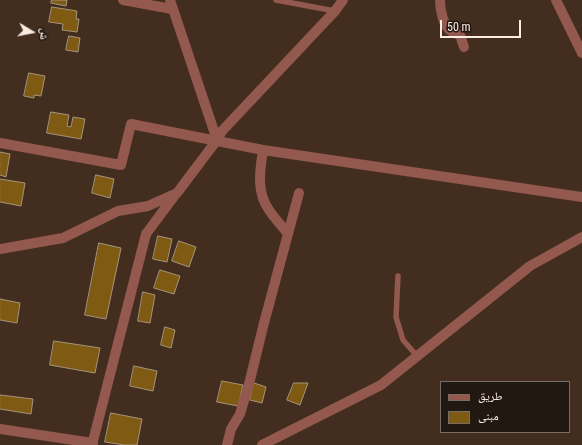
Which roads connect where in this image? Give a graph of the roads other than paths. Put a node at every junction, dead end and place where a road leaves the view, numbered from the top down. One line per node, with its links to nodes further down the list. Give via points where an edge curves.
1 (123, 0): 6 (street)
2 (276, 0): 7 (lane)
3 (343, 0): 7 (street)
4 (440, 0): 8 (street, via 446,25 450,31 460,36)
5 (556, 0): 9 (street)
6 (171, 4): 10 (street)
7 (335, 11): 10 (street, via 222,131)
8 (464, 47)
9 (582, 53)
10 (217, 140): 11 (street, via 130,124 121,165); 12 (street); 14 (street)
11 (0, 143)
12 (263, 150): 15 (street); 16 (street, via 261,190 268,209)
13 (299, 192): 16 (street)
14 (176, 193): 18 (street, via 148,206 118,212 63,238); 22 (street, via 146,234)
15 (582, 197)
16 (288, 234): 23 (street, via 249,384)
17 (582, 237): 20 (street, via 530,266)
18 (0, 249)
19 (398, 276): 20 (lane, via 396,317 403,340)
20 (417, 356): 24 (street, via 381,385)
21 (0, 429): 22 (street)
22 (92, 444)
23 (227, 445)
24 (262, 445)

